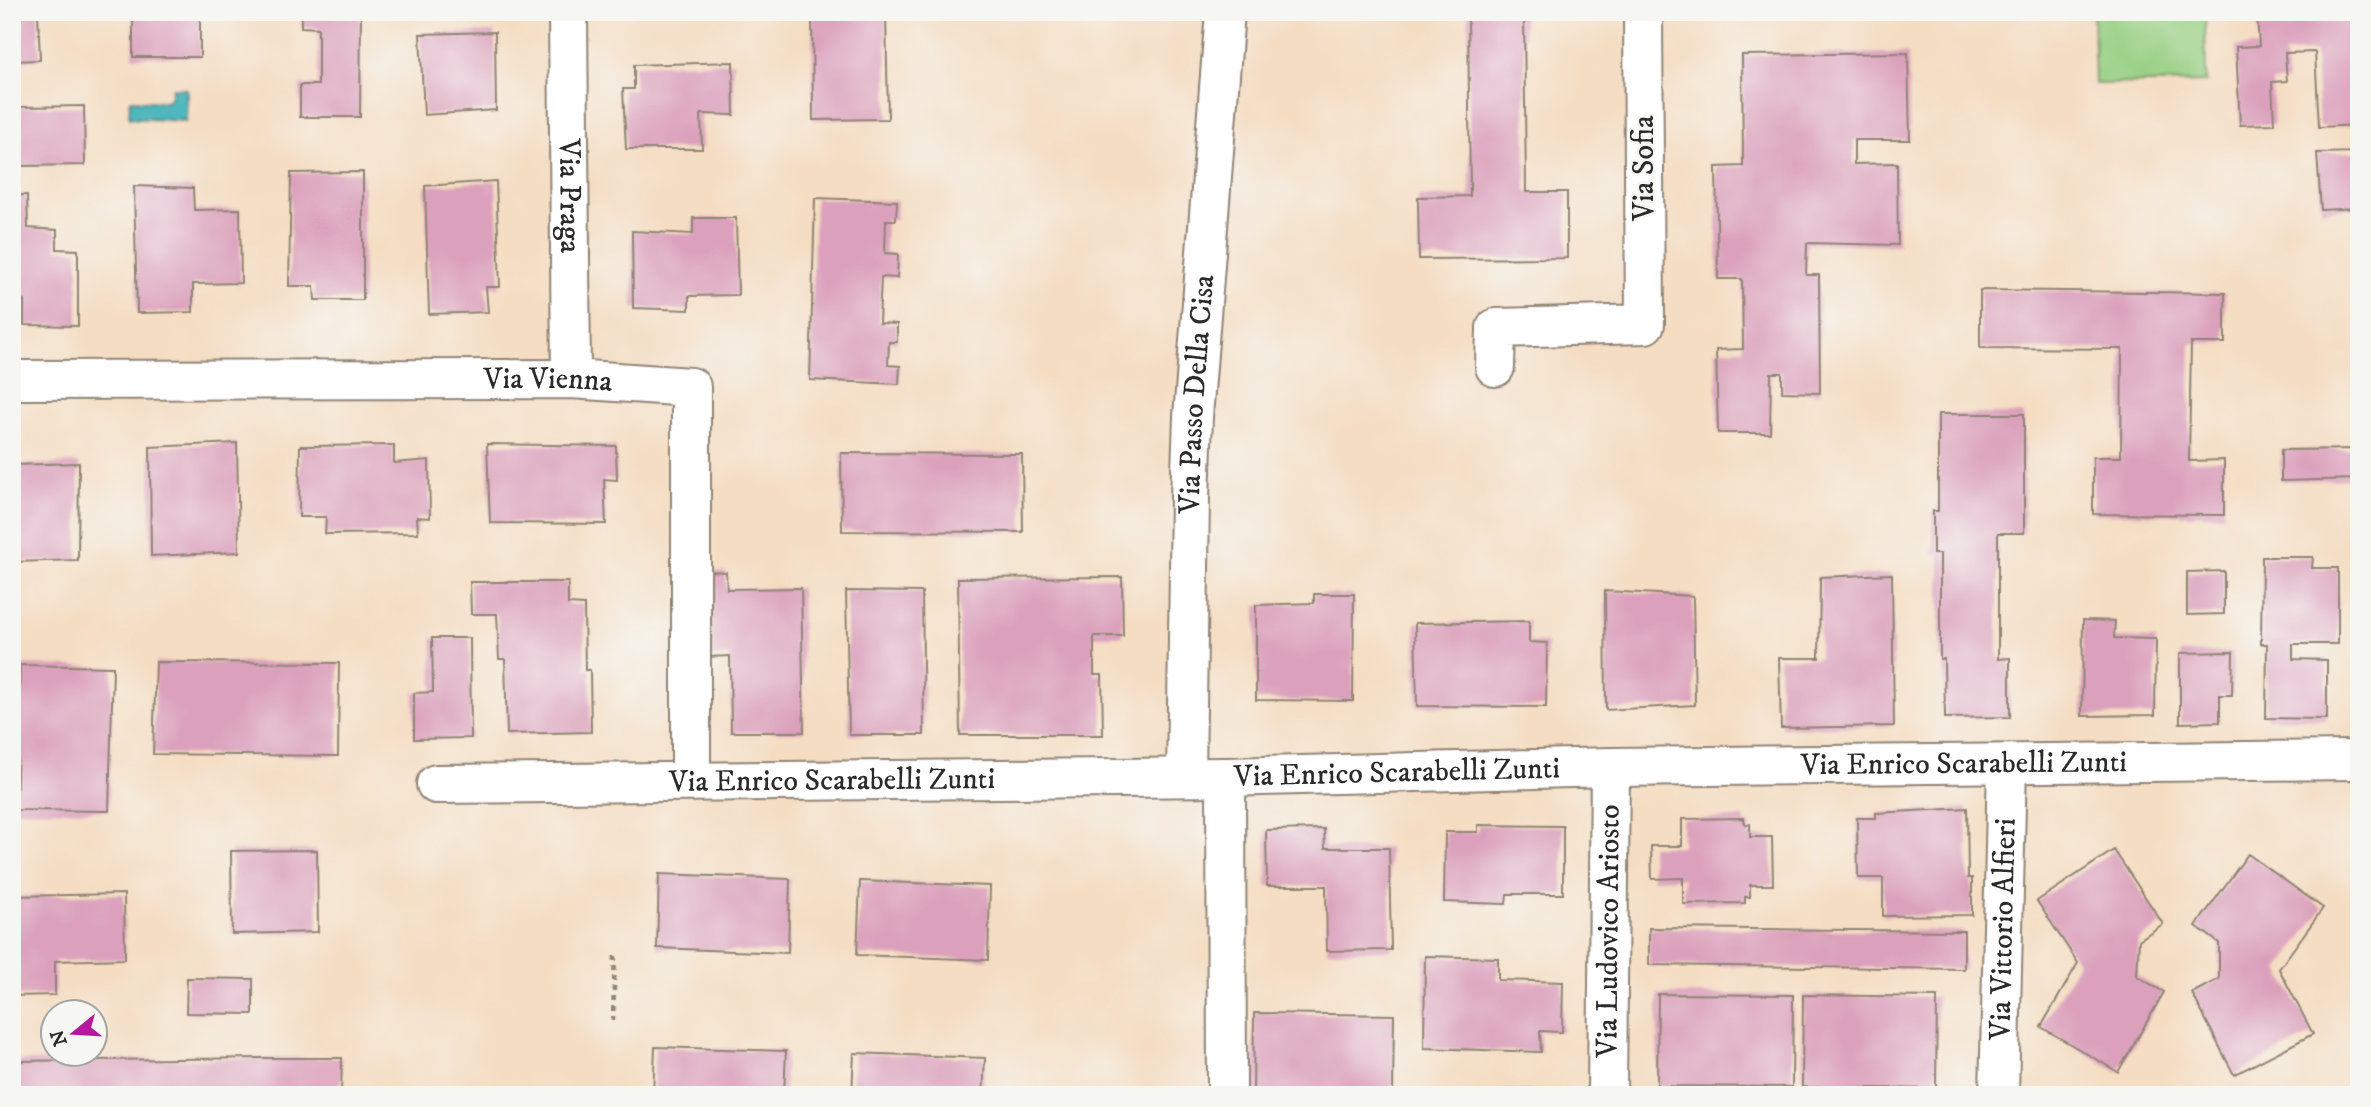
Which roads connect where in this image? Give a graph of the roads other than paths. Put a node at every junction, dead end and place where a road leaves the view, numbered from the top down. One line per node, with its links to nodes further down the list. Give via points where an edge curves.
1 (568, 12): 5 (street, Via Praga)
2 (1225, 12): 10 (street, Via Passo Della Cisa, via 1193,417)
3 (1643, 12): 4 (street, Via Sofia, via 1645,324 1496,328)
4 (1495, 367)
5 (571, 379): 6 (street, Via Vienna); 12 (street, Via Vienna, via 691,387)
6 (12, 380)
7 (2359, 760): 8 (street, Via Enrico Scarabelli Zunti)
8 (2007, 764): 9 (street, Via Enrico Scarabelli Zunti); 16 (street, Via Vittorio Alfieri)
9 (1610, 767): 11 (street, Via Enrico Scarabelli Zunti); 15 (street, Via Ludovico Ariosto)
10 (1186, 776): 11 (street, Via Enrico Scarabelli Zunti); 12 (street, Via Enrico Scarabelli Zunti)
11 (1226, 777): 14 (street)
12 (691, 780): 13 (street, Via Enrico Scarabelli Zunti)
13 (436, 784)
14 (1227, 1095)
15 (1608, 1095)
16 (2000, 1095)

